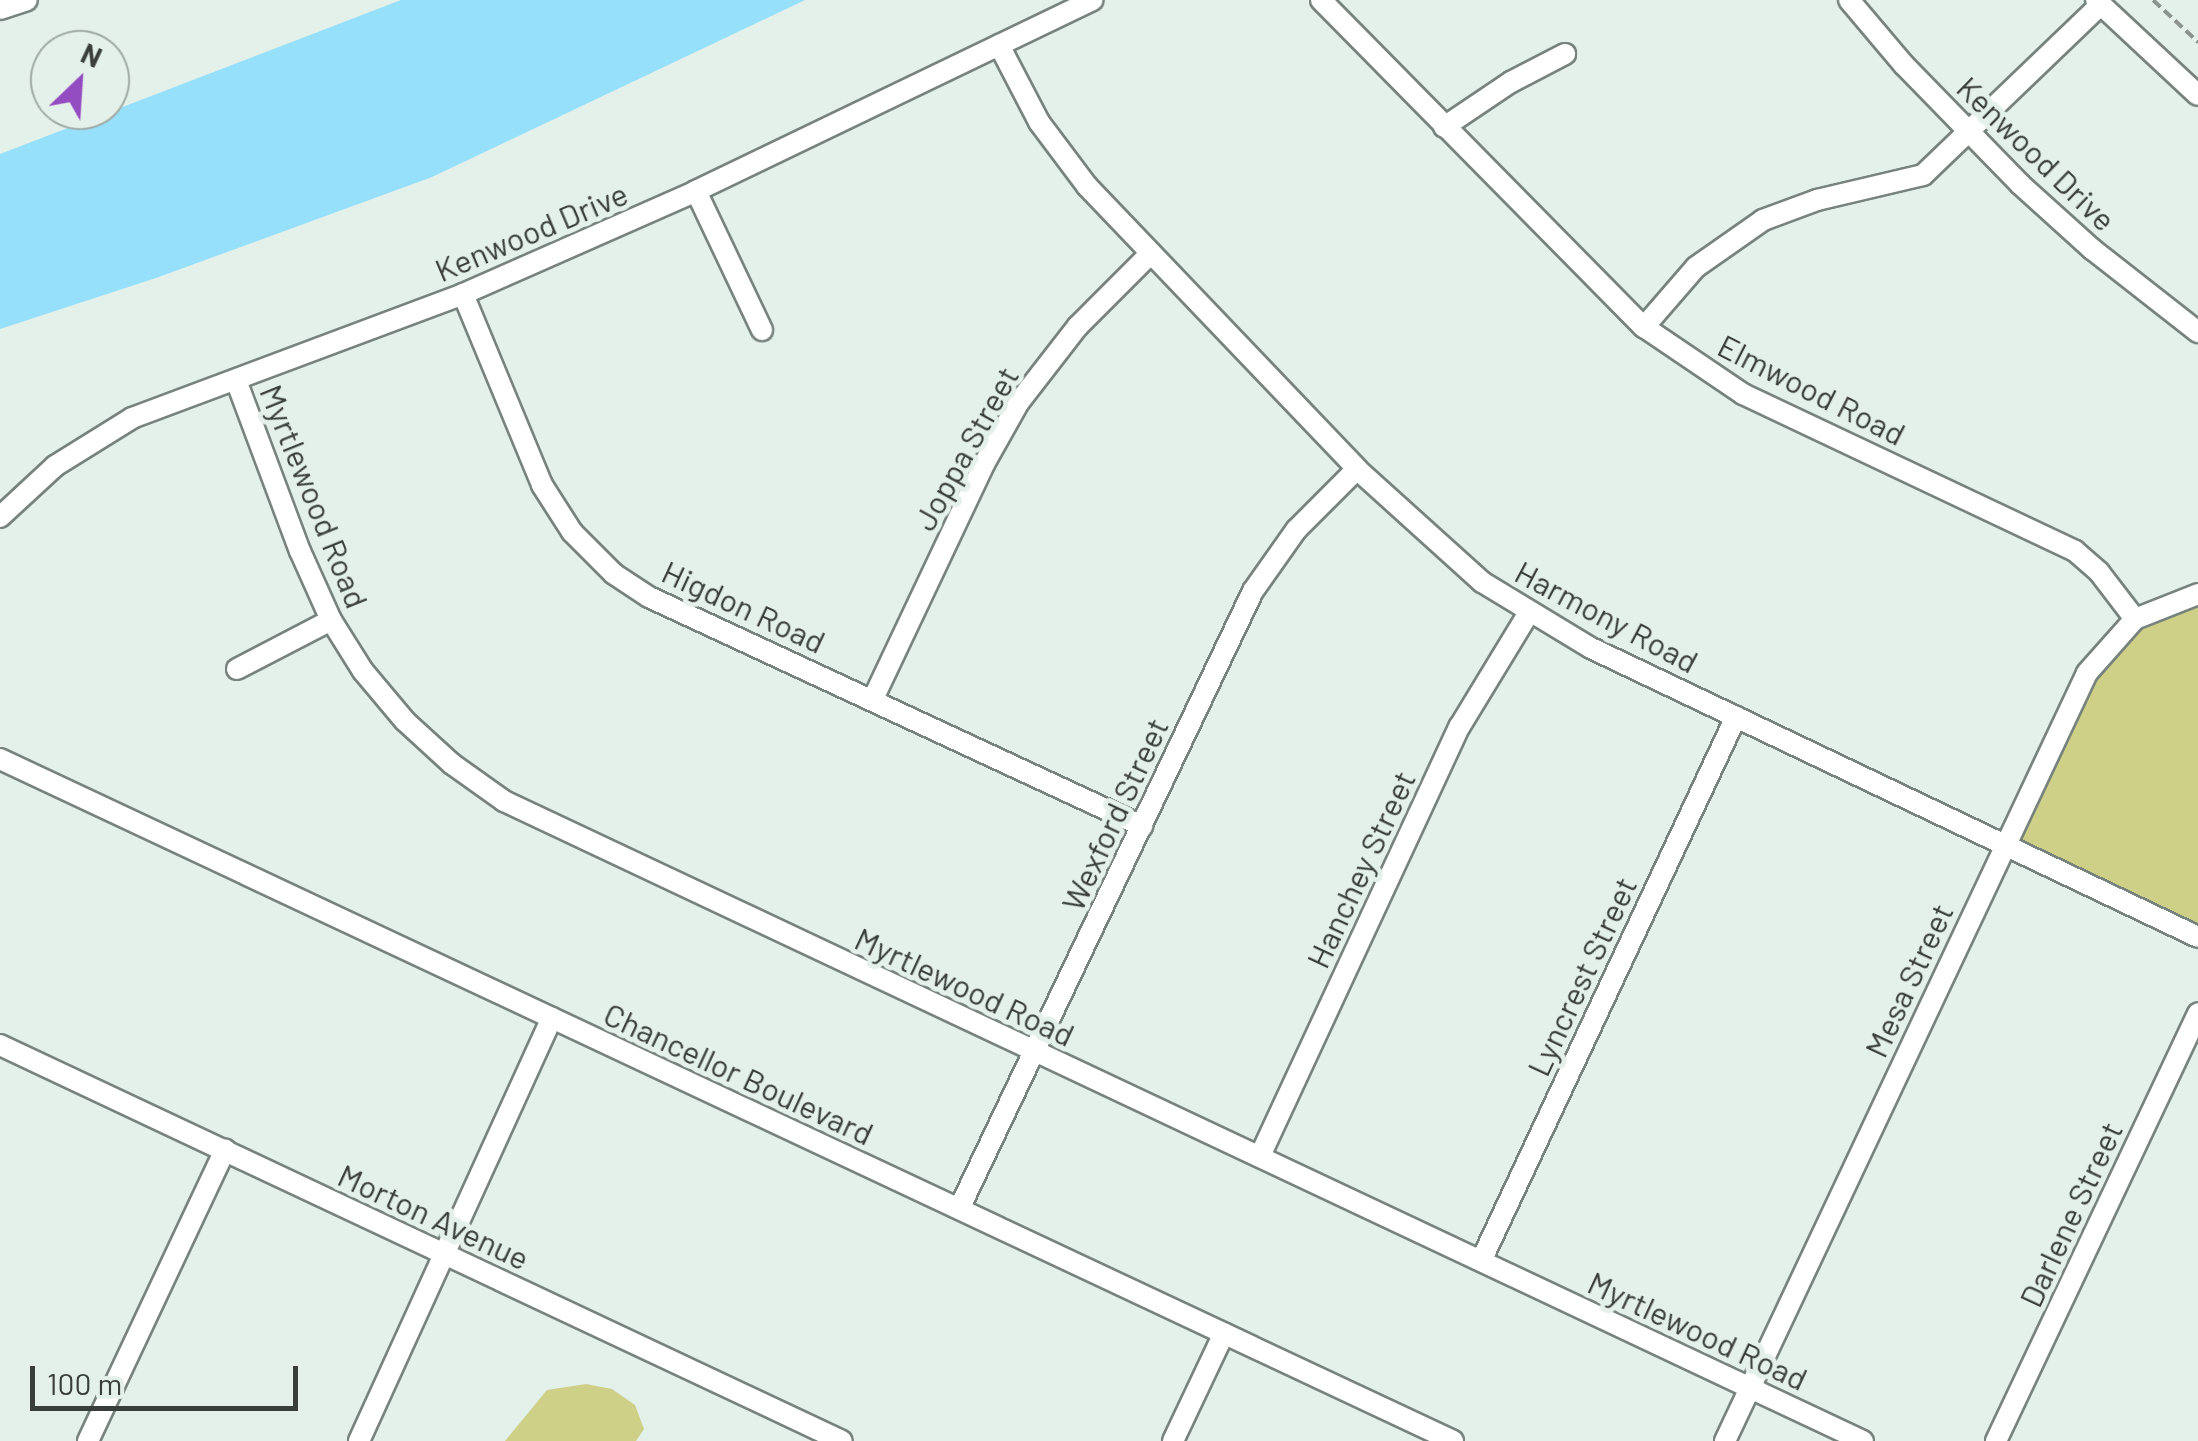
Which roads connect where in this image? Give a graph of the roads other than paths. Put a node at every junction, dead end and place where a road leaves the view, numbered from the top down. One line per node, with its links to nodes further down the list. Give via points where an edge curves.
1 (27, 0): 6 (street)
2 (1092, 0): 7 (street, Kenwood Drive)
3 (1321, 0): 10 (street, Elmwood Road)
4 (1849, 0): 11 (street, Kenwood Drive)
5 (2098, 2): 9 (street); 11 (street)
6 (0, 9)
7 (999, 45): 12 (street, Kenwood Drive); 13 (street, Harmony Road, via 1056,148)
8 (1565, 54): 10 (street)
9 (2198, 95)
10 (1444, 127): 15 (street, Elmwood Road)
11 (1970, 132): 15 (street, via 1916,179 1797,206 1746,230 1696,267); 17 (street, Kenwood Drive, via 2092,249)
12 (696, 191): 14 (street, Kenwood Drive); 16 (street)
13 (1151, 253): 19 (street, Harmony Road); 26 (street, Joppa Street, via 1078,326 1019,402)
14 (463, 294): 18 (street, Kenwood Drive); 26 (street, Higdon Road, via 542,485 586,549 649,596)
15 (1644, 327): 23 (street, Elmwood Road, via 1744,394 2074,551)
16 (762, 330)
17 (2198, 332)
18 (236, 380): 20 (street, Kenwood Drive, via 105,431); 24 (street, Myrtlewood Road)
19 (1357, 469): 22 (street, Harmony Road, via 1446,554); 29 (street, Wexford Street, via 1266,568)
20 (0, 516)
21 (2198, 594): 23 (street, Mesa Street)
22 (1528, 614): 27 (street, Harmony Road); 37 (street, Hanchey Street, via 1460,726)
23 (2135, 619): 30 (street, Mesa Street, via 2087,673)
24 (331, 620): 25 (street); 35 (street, Myrtlewood Road, via 405,721 504,801)
25 (237, 669)
26 (873, 699): 29 (street, Higdon Road)
27 (1736, 716): 30 (street, Harmony Road); 40 (street, Lyncrest Street)
28 (0, 758): 33 (street, Chancellor Boulevard)
29 (1142, 826): 35 (street, Wexford Street)
30 (2005, 843): 31 (street, Harmony Road); 42 (street, Mesa Street)
31 (2198, 937)
32 (2198, 1013): 50 (street, Darlene Street)
33 (552, 1018): 38 (street, Chancellor Boulevard); 39 (street)
34 (1, 1048): 36 (street, Morton Avenue)
35 (1035, 1052): 37 (street, Myrtlewood Road); 38 (street, Wexford Street)
36 (225, 1150): 39 (street, Morton Avenue); 43 (street)
37 (1260, 1156): 40 (street, Myrtlewood Road)
38 (960, 1208): 41 (street, Chancellor Boulevard)
39 (446, 1255): 44 (street); 45 (street, Morton Avenue)
40 (1481, 1261): 42 (street, Myrtlewood Road)
41 (1224, 1333): 46 (street); 47 (street, Chancellor Boulevard)
42 (1750, 1388): 48 (street, Mesa Street); 49 (street, Myrtlewood Road)
43 (88, 1441)
44 (359, 1441)
45 (842, 1441)
46 (1173, 1441)
47 (1454, 1441)
48 (1724, 1441)
49 (1864, 1441)
50 (1996, 1441)

